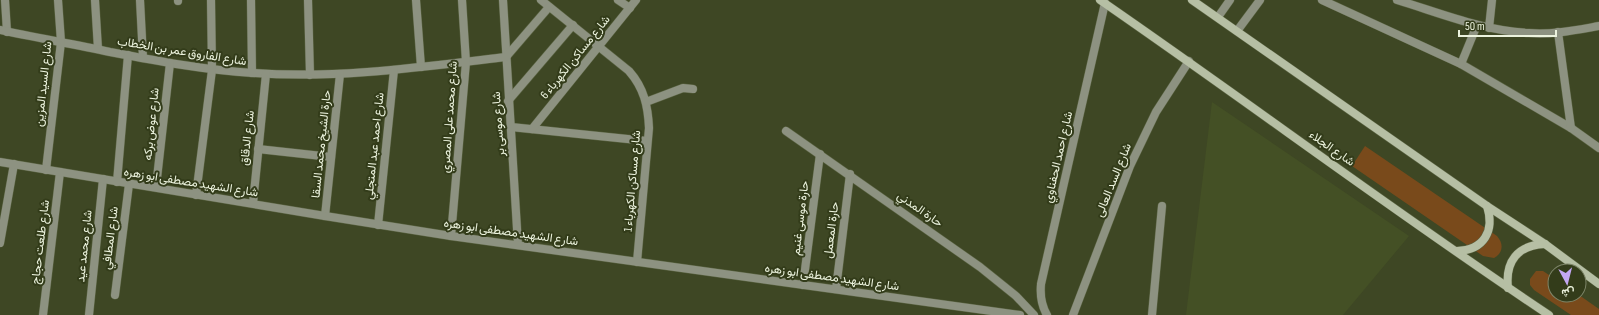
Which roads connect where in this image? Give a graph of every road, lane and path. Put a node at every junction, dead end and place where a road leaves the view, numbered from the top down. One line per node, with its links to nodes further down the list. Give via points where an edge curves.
1 (5, 0): 28 (street)
2 (58, 0): 31 (street, شارع السيد المزين)
3 (95, 0): 33 (street)
4 (140, 0): 36 (street)
5 (211, 0): 42 (street)
6 (251, 0): 44 (street)
7 (308, 0): 47 (street)
8 (416, 0): 41 (street)
9 (462, 0): 38 (street, شارع محمد على المصري)
10 (504, 0): 35 (street, شارع موسى بر)
11 (541, 0): 21 (street, شارع مساكن الكهرباء 1)
12 (618, 0): 22 (street)
13 (636, 0): 22 (street, شارع مساكن الكهرباء 6)
14 (1192, 0): 23 (main road)
15 (1230, 0): 23 (street)
16 (1260, 0): 29 (street)
17 (1322, 0): 40 (street)
18 (1397, 0): 25 (street)
19 (1492, 0): 27 (street)
20 (1102, 2): 37 (main road, شارع الجلاء); 90 (street, شارع احمد الحفناوي, via 1040,293 1041,303)
21 (549, 7): 24 (street, شارع مساكن الكهرباء 1); 35 (street)
22 (630, 8): 32 (street, شارع مساكن الكهرباء 6)
23 (1218, 17): 29 (main road)
24 (573, 25): 32 (street, شارع مساكن الكهرباء 1); 49 (street)
25 (1477, 25): 27 (street); 40 (street)
26 (1599, 26): 30 (street)
27 (1489, 28): 30 (street, via 1530,34)
28 (4, 31): 31 (street, شارع الفاروق عمر بن الخطاب)
29 (1237, 31): 72 (main road)
30 (1558, 32): 52 (street)
31 (61, 42): 33 (street, شارع الفاروق عمر بن الخطاب); 62 (street, شارع السيد المزين)
32 (598, 46): 50 (street, شارع مساكن الكهرباء 1, via 637,80); 53 (street, شارع مساكن الكهرباء 6)
33 (98, 49): 34 (street, شارع الفاروق عمر بن الخطاب)
34 (128, 55): 36 (street, شارع الفاروق عمر بن الخطاب); 66 (street)
35 (506, 57): 38 (street, شارع الفاروق عمر بن الخطاب); 49 (street, شارع موسى بر)
36 (143, 58): 39 (street, شارع الفاروق عمر بن الخطاب)
37 (1189, 61): 79 (main road, شارع الجلاء); 91 (street, شارع السد العالى, via 1156,112 1130,166)
38 (466, 62): 41 (street, شارع الفاروق عمر بن الخطاب); 75 (street, شارع محمد على المصري)
39 (170, 63): 42 (street, شارع الفاروق عمر بن الخطاب); 68 (street, شارع عوض بركه)
40 (1461, 64): 52 (street)
41 (421, 67): 43 (street, شارع الفاروق عمر بن الخطاب)
42 (212, 70): 44 (street, شارع الفاروق عمر بن الخطاب); 69 (street)
43 (394, 70): 46 (street, شارع الفاروق عمر بن الخطاب); 74 (street, شارع احمد عبد المتجلي)
44 (252, 73): 45 (street, شارع الفاروق عمر بن الخطاب)
45 (266, 74): 47 (street, شارع الفاروق عمر بن الخطاب); 57 (street, شارع الدقاق)
46 (340, 74): 47 (street, شارع الفاروق عمر بن الخطاب); 59 (street, حارة الشيخ محمد السقا)
47 (310, 75)
48 (693, 89): 50 (street, via 683,88)
49 (508, 101): 51 (street, شارع موسى بر)
50 (646, 102): 55 (street, شارع مساكن الكهرباء 1)
51 (511, 127): 53 (street); 78 (street, شارع موسى بر)
52 (1571, 128): 56 (street)
53 (532, 129): 55 (street)
54 (786, 131): 58 (street, حارة المدني)
55 (648, 141): 80 (street, شارع مساكن الكهرباء 1)
56 (1599, 148)
57 (258, 149): 59 (street); 70 (street, شارع الدقاق)
58 (820, 154): 64 (street, حارة المدني); 82 (street, حارة موسى غنيم)
59 (331, 157): 73 (street, حارة الشيخ محمد السقا)
60 (0, 162): 61 (street, شارع الشهيد مصطفى ابو زهره)
61 (14, 164): 62 (street, شارع الشهيد مصطفى ابو زهره); 76 (street)
62 (46, 170): 63 (street, شارع الشهيد مصطفى ابو زهره)
63 (60, 172): 65 (street, شارع الشهيد مصطفى ابو زهره); 86 (street, شارع طلعت حجاج)
64 (850, 174): 84 (street, حارة المعمل); 89 (street, حارة المدني, via 980,267 1016,296)
65 (103, 180): 66 (street, شارع الشهيد مصطفى ابو زهره); 87 (street, شارع محمد عيد)
66 (117, 182): 67 (street, شارع الشهيد مصطفى ابو زهره)
67 (129, 184): 68 (street, شارع الشهيد مصطفى ابو زهره); 85 (street, شارع المطافي)
68 (156, 187): 69 (street, شارع الشهيد مصطفى ابو زهره)
69 (196, 195): 70 (street, شارع الشهيد مصطفى ابو زهره)
70 (253, 203): 73 (street, شارع الشهيد مصطفى ابو زهره)
71 (1162, 206): 92 (street)
72 (1487, 206): 77 (main road); 79 (main road, via 1490,217 1485,238 1477,246 1466,251)
73 (325, 216): 74 (street, شارع الشهيد مصطفى ابو زهره)
74 (378, 224): 75 (street, شارع الشهيد مصطفى ابو زهره)
75 (451, 236): 78 (street, شارع الشهيد مصطفى ابو زهره)
76 (0, 243)
77 (1545, 244): 81 (main road); 83 (main road, via 1526,248 1512,260 1508,269)
78 (518, 245): 80 (street, شارع الشهيد مصطفى ابو زهره)
79 (1456, 251): 83 (main road, شارع الجلاء)
80 (637, 262): 82 (street, شارع الشهيد مصطفى ابو زهره)
81 (1599, 284)
82 (803, 285): 84 (street, شارع الشهيد مصطفى ابو زهره)
83 (1508, 288): 93 (main road, شارع الجلاء)
84 (836, 290): 88 (street, شارع الشهيد مصطفى ابو زهره)
85 (115, 295)
86 (43, 315)
87 (89, 315)
88 (1020, 315)
89 (1034, 315)
90 (1047, 315)
91 (1073, 315)
92 (1152, 315)
93 (1549, 315)

